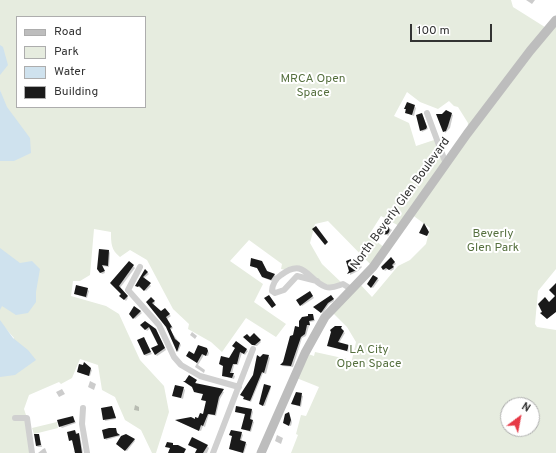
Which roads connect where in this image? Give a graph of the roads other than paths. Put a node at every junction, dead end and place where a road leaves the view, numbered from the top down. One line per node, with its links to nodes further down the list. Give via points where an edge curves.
1 (556, 20): 3 (main road, North Beverly Glen Boulevard)
2 (427, 113): 3 (street)
3 (446, 164): 6 (main road, North Beverly Glen Boulevard, via 373,266)
4 (140, 267): 8 (street, via 128,290 159,325 174,357 181,365 200,376)
5 (317, 281): 5 (street, via 310,273 297,268 279,276 272,291 275,293 284,290 297,276); 6 (street, via 327,288 343,284)
6 (351, 289): 14 (main road, North Beverly Glen Boulevard, via 325,317 305,353)
7 (253, 349): 8 (street)
8 (239, 387): 13 (street)
9 (83, 408): 12 (street, via 82,424)
10 (15, 418): 11 (street, via 27,418)
11 (32, 453)
12 (87, 453)
13 (213, 453)
14 (261, 453)

